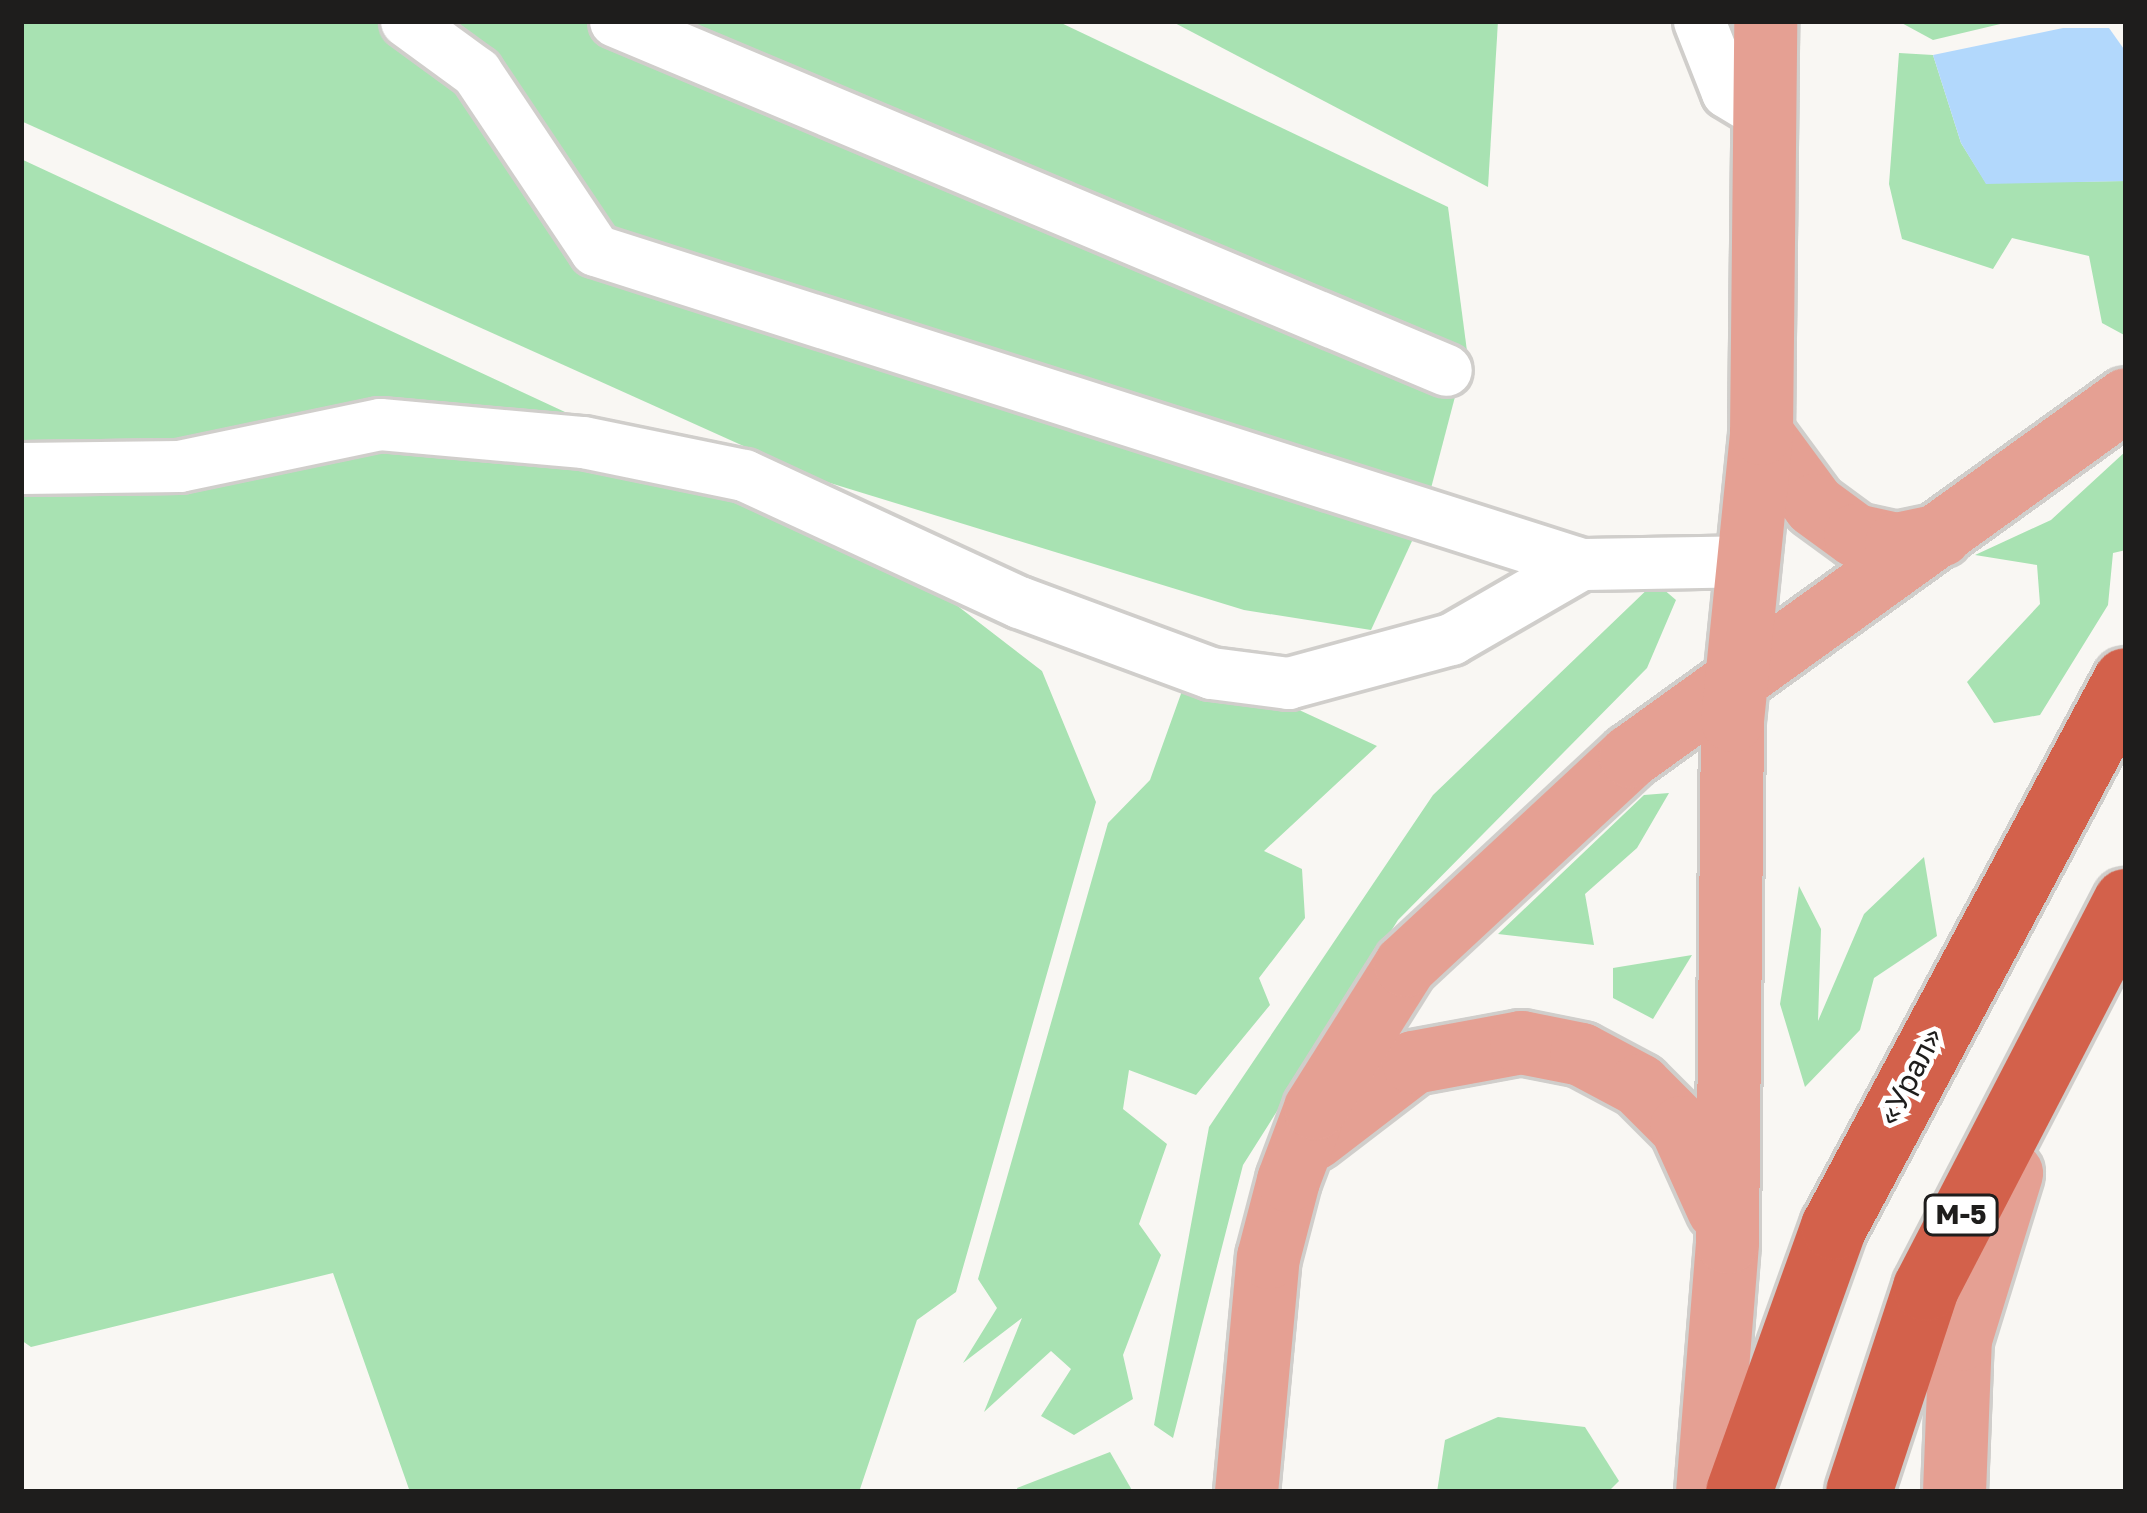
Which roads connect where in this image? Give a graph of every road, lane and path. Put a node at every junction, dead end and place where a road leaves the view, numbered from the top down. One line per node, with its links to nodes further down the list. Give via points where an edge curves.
1 (406, 21): 12 (lane, via 476,72 595,250)
2 (615, 21): 6 (lane)
3 (1699, 21): 5 (lane, via 1727,92)
4 (1765, 21): 5 (main road)
5 (1766, 115): 8 (main road)
6 (1445, 370)
7 (2126, 399): 10 (main road)
8 (1761, 433): 10 (main road, via 1814,505 1855,535 1896,544); 11 (main road)
9 (21, 468): 12 (lane, via 179,466 380,424 583,442 744,475 1019,602 1211,673 1288,683 1451,639)
10 (1940, 535): 13 (main road)
11 (1748, 561): 12 (lane); 13 (main road)
12 (1581, 565)
13 (1736, 680): 16 (main road, via 1557,816 1405,965 1315,1108); 17 (main road)
14 (2126, 682): 20 (highway, «Урал», via 1834,1227)
15 (2111, 927): 21 (highway, М-5, via 1926,1288); 22 (main road, via 1990,1221 1960,1339)
16 (1288, 1180): 17 (main road, via 1357,1096 1413,1063 1521,1042 1581,1054 1639,1085 1700,1161); 18 (main road, via 1268,1257)
17 (1727, 1242): 19 (main road)
18 (1246, 1492)
19 (1707, 1492)
20 (1739, 1492)
21 (1859, 1492)
22 (1954, 1492)

